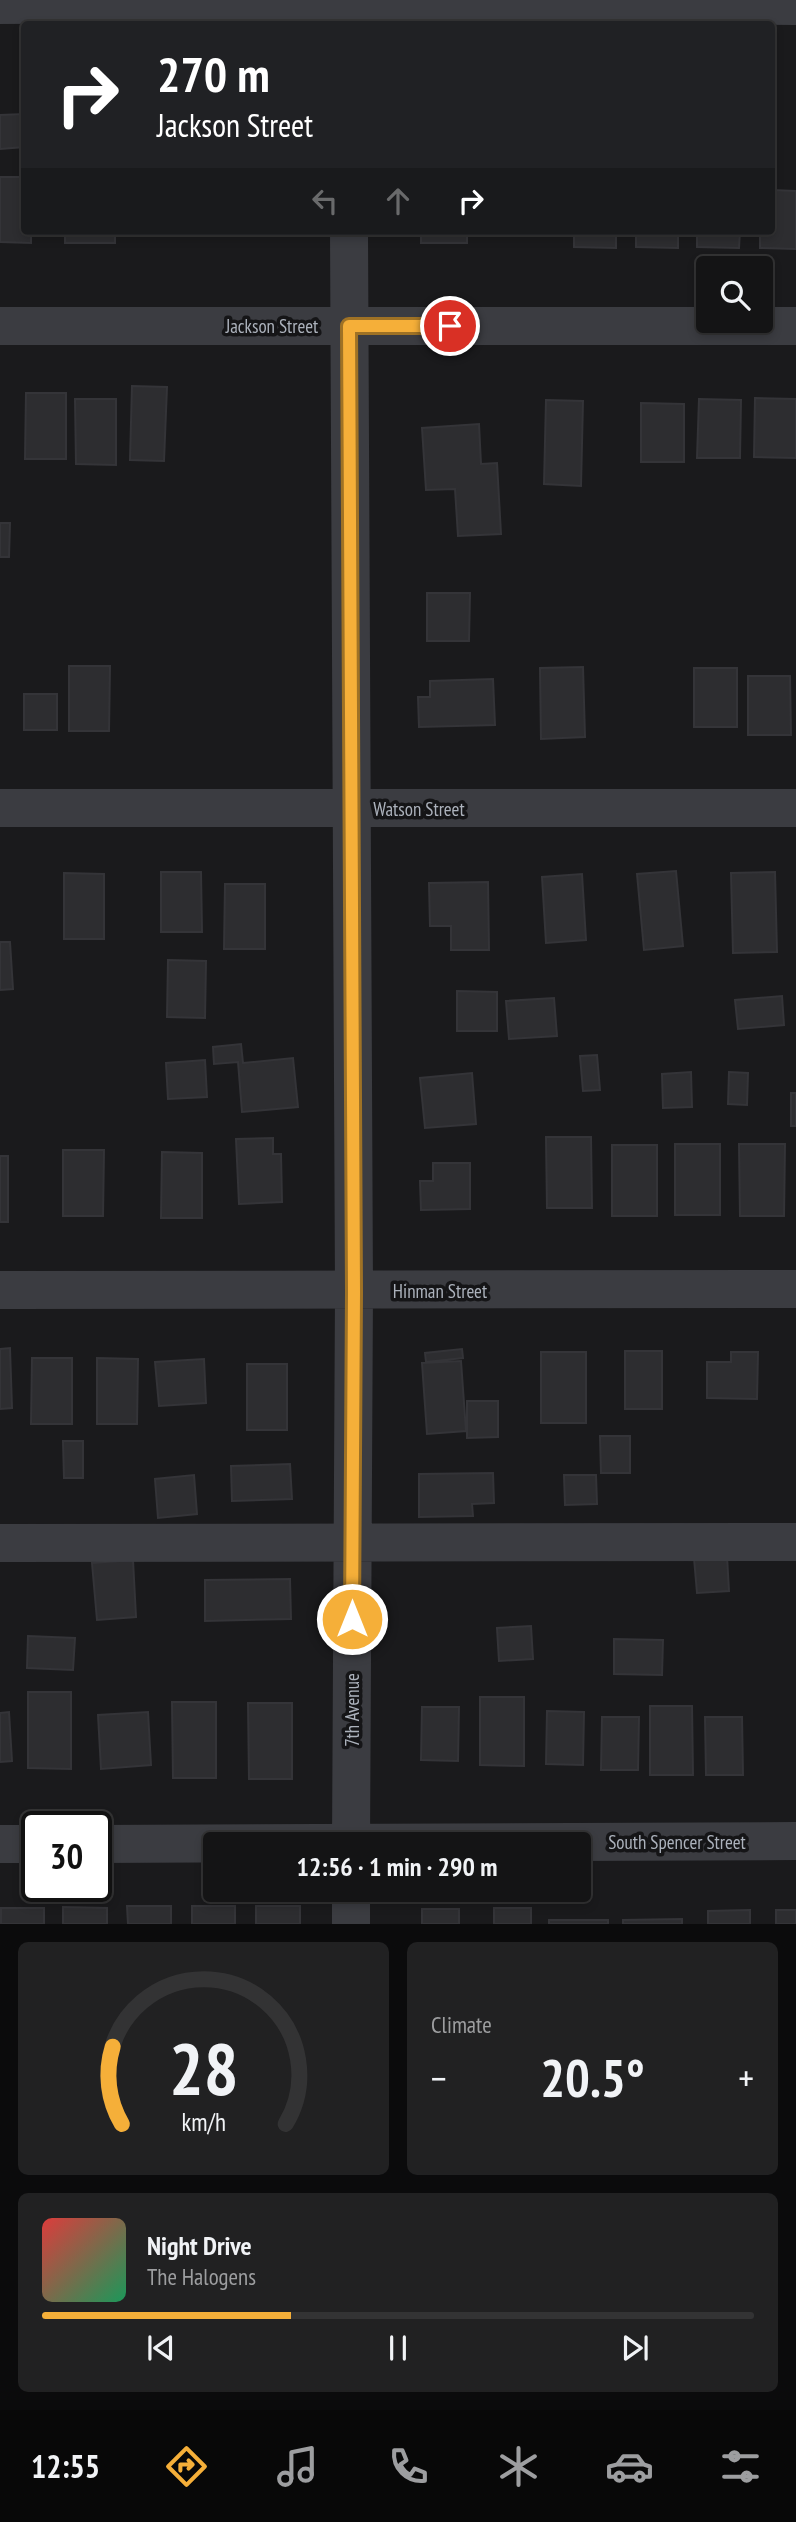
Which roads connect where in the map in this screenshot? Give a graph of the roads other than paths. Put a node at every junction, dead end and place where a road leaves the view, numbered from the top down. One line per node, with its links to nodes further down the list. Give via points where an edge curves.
1 (0, 5): 3 (street)
2 (796, 6): 3 (street)
3 (347, 9)
4 (349, 235): 6 (street, 7th Avenue)
5 (0, 326): 6 (street, Jackson Street)
6 (349, 326): 7 (street, Jackson Street); 10 (street, 7th Avenue)
7 (796, 326)
8 (0, 808): 10 (street, Watson Street)
9 (796, 808): 10 (street, Watson Street)
10 (353, 809): 13 (street, 7th Avenue)
11 (796, 1289): 13 (street, Hinman Street)
12 (0, 1290): 13 (street, Hinman Street)
13 (354, 1292): 16 (street, 7th Avenue)
14 (796, 1542): 16 (street)
15 (0, 1543): 16 (street)
16 (353, 1543): 17 (street, 7th Avenue)
17 (351, 1832)
18 (796, 1842): 19 (street, South Spencer Street)
19 (591, 1843)
20 (0, 1844): 21 (street)
21 (21, 1844)
22 (112, 1844): 23 (street, South Spencer Street)
23 (203, 1844)
24 (351, 1902): 25 (street)
25 (351, 1923)

